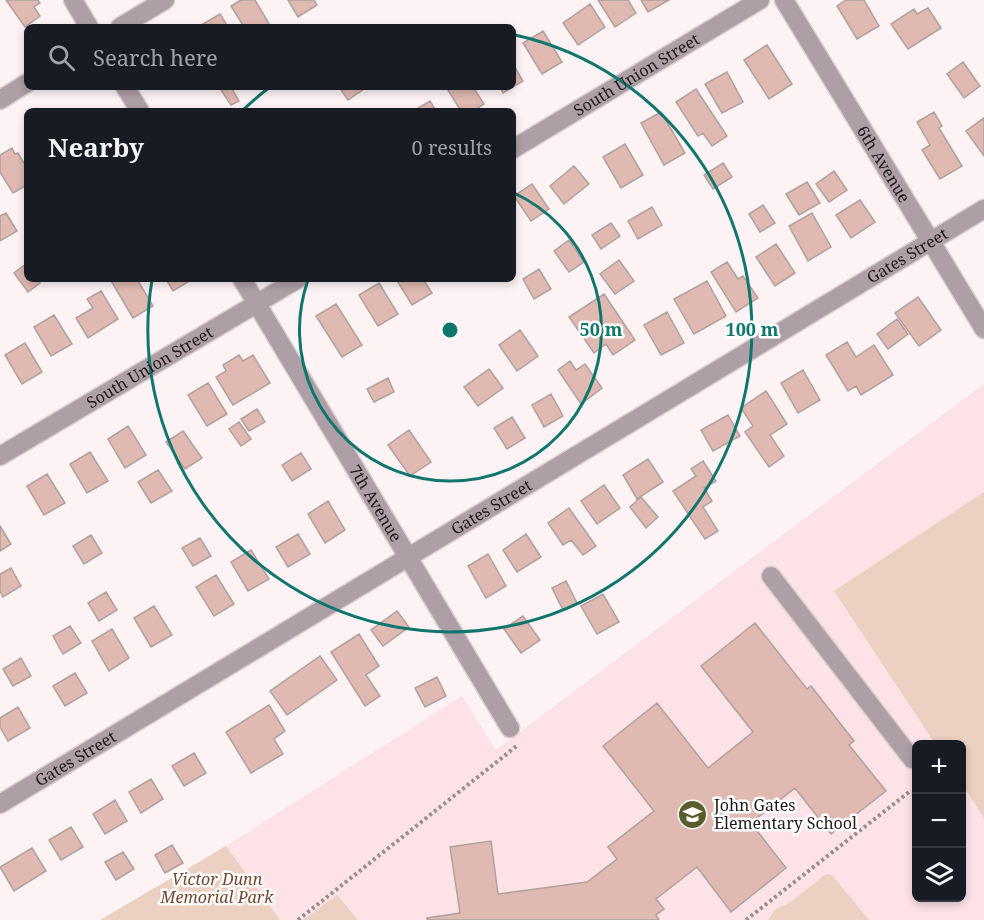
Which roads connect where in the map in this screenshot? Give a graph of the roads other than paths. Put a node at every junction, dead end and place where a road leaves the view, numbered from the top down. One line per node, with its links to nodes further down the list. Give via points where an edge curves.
1 (73, 0): 5 (street)
2 (165, 0): 6 (street)
3 (760, 0): 11 (street, South Union Street)
4 (784, 0): 13 (street, 6th Avenue)
5 (87, 24)
6 (125, 24)
7 (24, 85): 9 (street)
8 (127, 90): 10 (street)
9 (0, 100)
10 (138, 108)
11 (516, 147)
12 (984, 208): 13 (street, Gates Street)
13 (930, 241): 17 (street, 6th Avenue); 19 (street, Gates Street)
14 (244, 282): 16 (street, 7th Avenue)
15 (293, 282): 16 (street, South Union Street)
16 (257, 304): 18 (street, South Union Street); 19 (street, 7th Avenue)
17 (984, 329)
18 (0, 456)
19 (408, 558): 21 (street, 7th Avenue); 23 (street, Gates Street)
20 (771, 576): 22 (street)
21 (515, 736)
22 (912, 759)
23 (0, 804)

